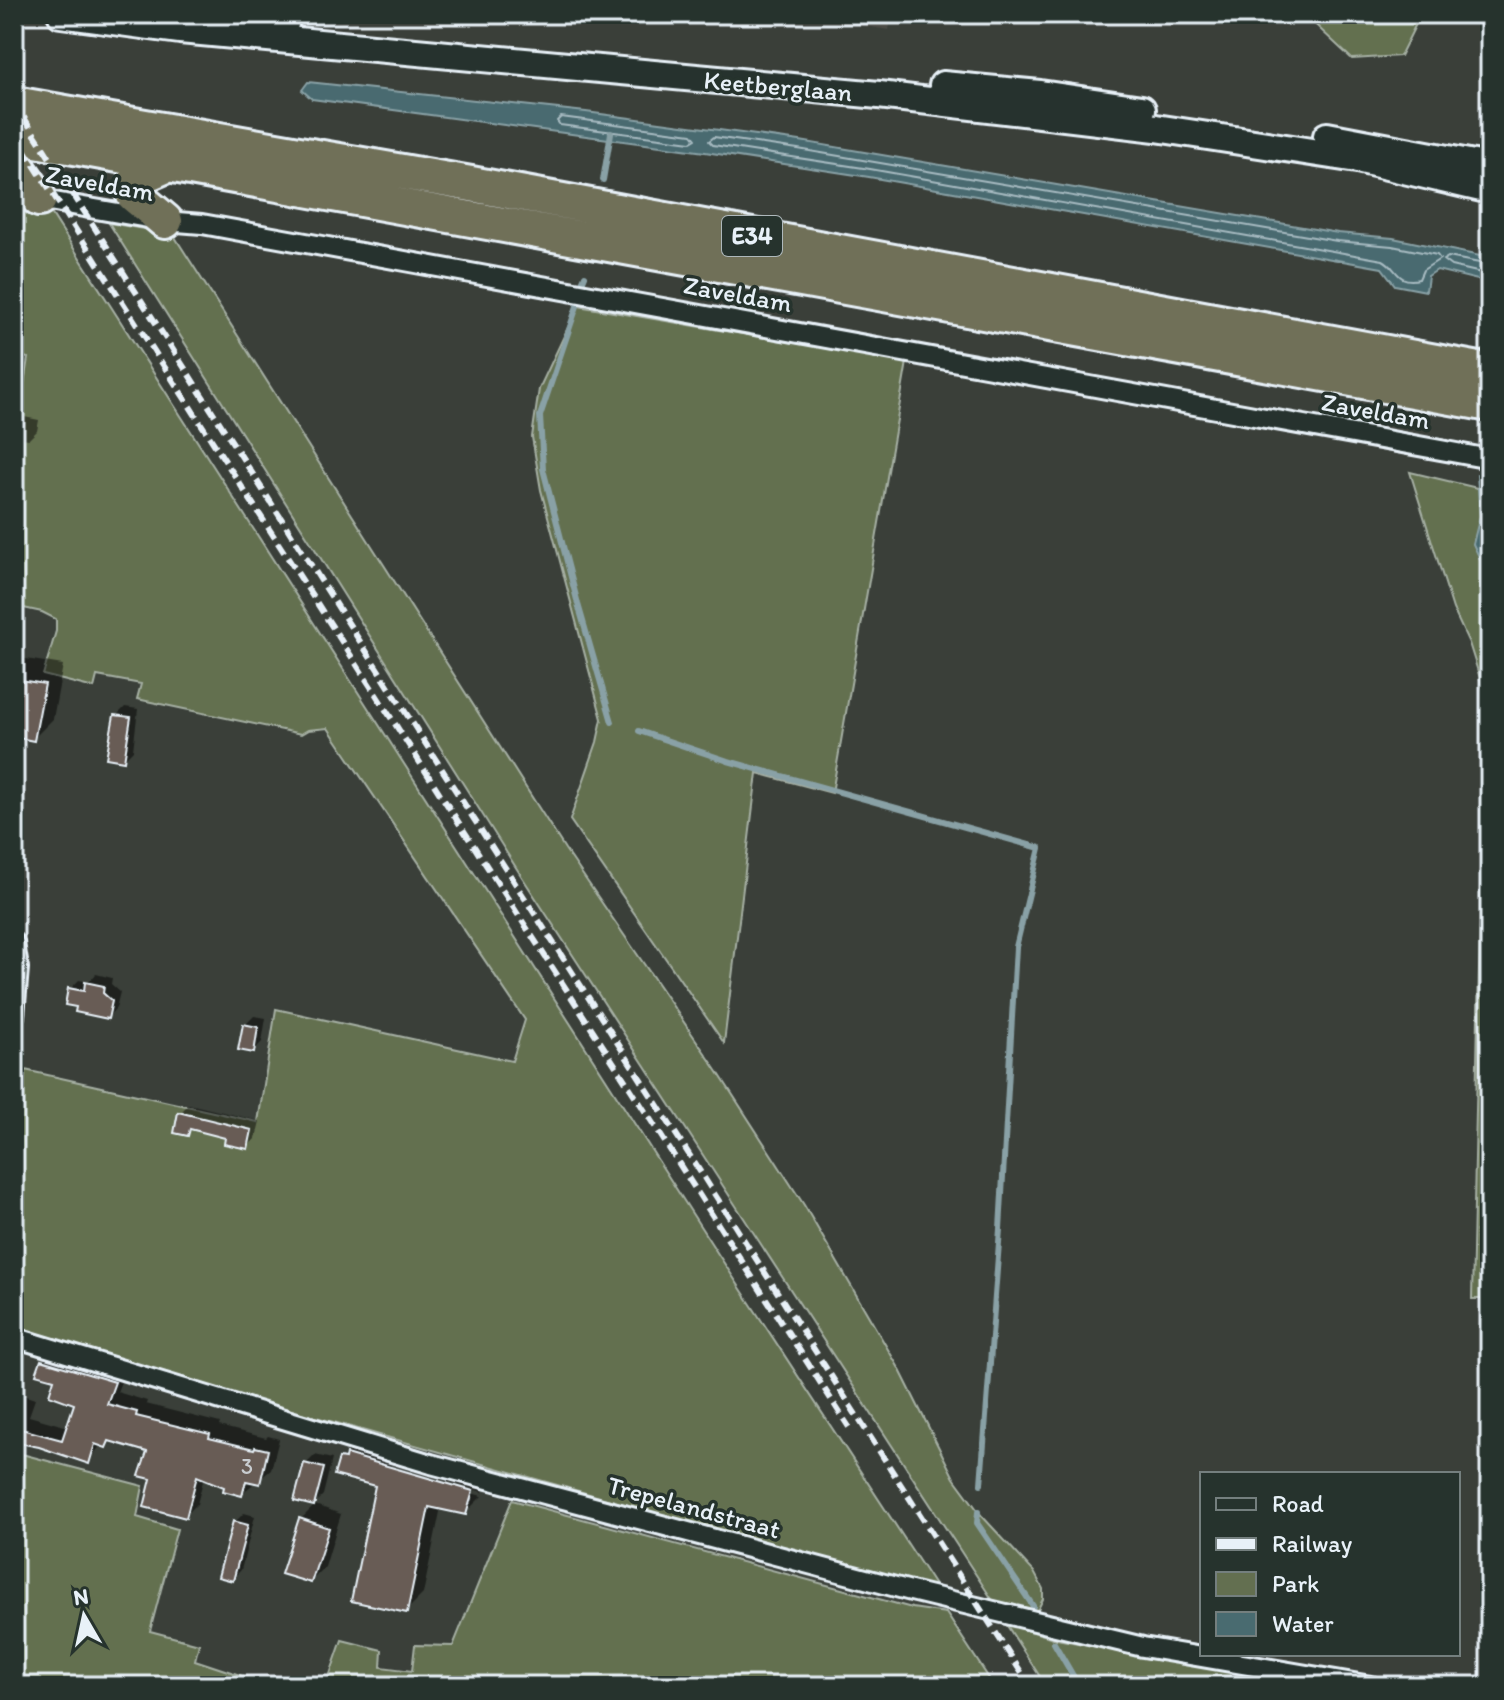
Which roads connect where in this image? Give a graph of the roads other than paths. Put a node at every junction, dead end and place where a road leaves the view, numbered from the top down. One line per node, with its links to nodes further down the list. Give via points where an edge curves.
1 (61, 14): 9 (main road, Keetberglaan, via 195,32 879,95 1140,126 1357,159)
2 (183, 14): 3 (main road, Keetberglaan)
3 (274, 19): 8 (main road, Keetberglaan, via 1040,94 1365,142)
4 (14, 104): 12 (highway, E34)
5 (14, 136): 7 (highway, E34)
6 (14, 163): 10 (highway)
7 (169, 164): 11 (highway, via 137,178 134,195); 13 (highway, E34)
8 (1490, 167)
9 (1490, 190)
10 (26, 197): 11 (street, Zaveldam)
11 (165, 221): 14 (street, Zaveldam)
12 (1490, 372)
13 (1490, 404)
14 (1490, 459)
15 (14, 943): 16 (street)
16 (14, 1016)
17 (14, 1337): 18 (street, Trepelandstraat, via 431,1464 955,1602 1143,1647)
18 (1371, 1686)

